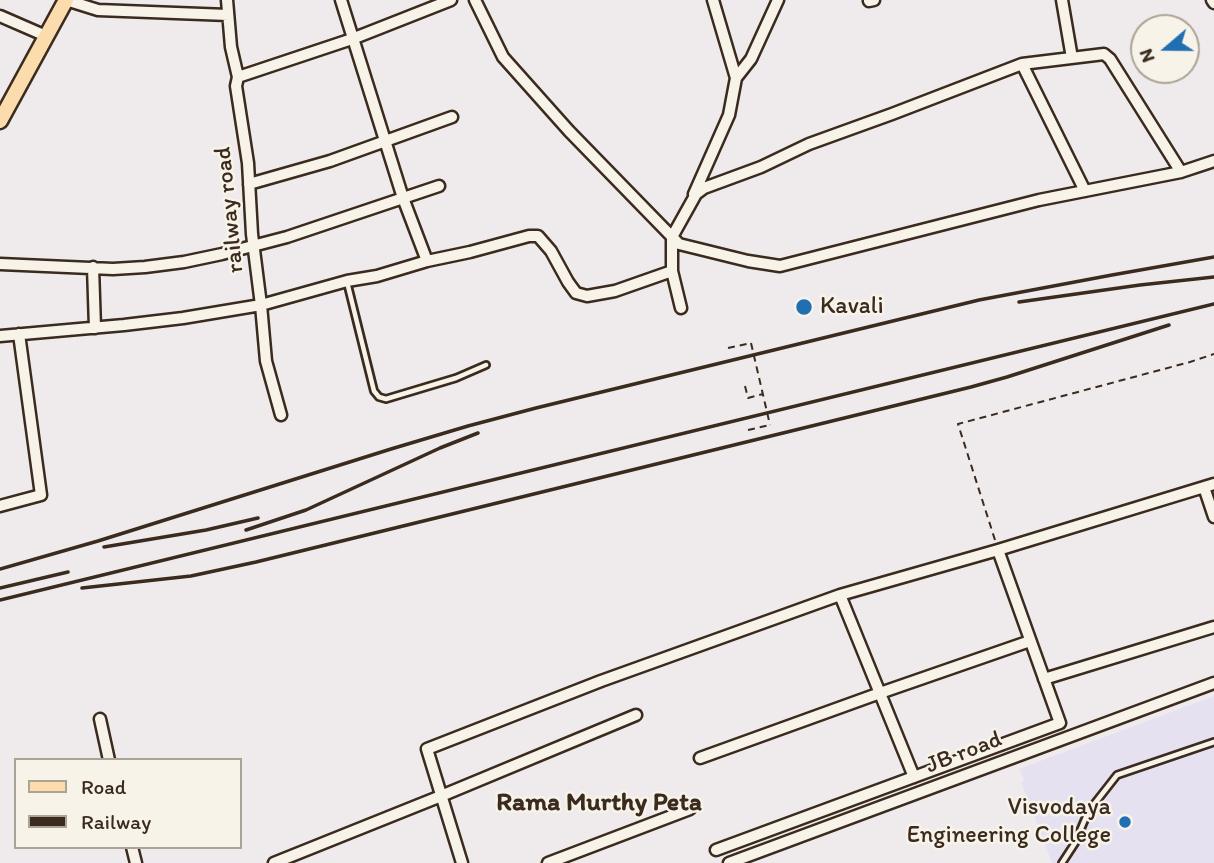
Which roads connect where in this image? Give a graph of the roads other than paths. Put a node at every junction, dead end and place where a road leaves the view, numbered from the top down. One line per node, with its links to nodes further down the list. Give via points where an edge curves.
1 (66, 0): 9 (street, via 98,10); 11 (main road)
2 (227, 0): 9 (street, railway road)
3 (341, 0): 12 (street)
4 (451, 0): 12 (street)
5 (475, 0): 27 (street, via 503,57)
6 (713, 0): 16 (street)
7 (778, 0): 16 (street, via 751,59)
8 (1062, 0): 13 (street)
9 (228, 15): 15 (street, railway road)
10 (0, 16): 11 (street)
11 (46, 36): 18 (main road)
12 (352, 39): 15 (street); 19 (street)
13 (1072, 58): 14 (street); 21 (street, via 1104,54 1110,59)
14 (1022, 64): 24 (street); 26 (street, via 704,188)
15 (238, 77): 22 (street, railway road)
16 (736, 78): 26 (street, via 729,115)
17 (452, 117): 19 (street)
18 (0, 121)
19 (386, 142): 22 (street); 25 (street)
20 (1214, 161): 21 (street)
21 (1181, 172): 24 (street)
22 (249, 184): 28 (street, railway road)
23 (439, 186): 25 (street)
24 (1085, 191): 27 (street, via 780,266 679,244)
25 (403, 198): 28 (street); 29 (street)
26 (689, 206): 27 (street)
27 (672, 237): 32 (street)
28 (254, 246): 31 (street, via 184,262); 34 (street, railway road)
29 (427, 261): 32 (street, via 538,236 576,293 587,296); 33 (street)
30 (0, 264): 31 (street)
31 (93, 267): 36 (street)
32 (672, 271): 35 (street)
33 (347, 281): 34 (street); 39 (lane, via 379,397 386,399)
34 (261, 305): 36 (street); 40 (street, railway road, via 266,361)
35 (681, 308)
36 (95, 328): 37 (street)
37 (19, 334): 38 (street); 42 (street, via 41,495)
38 (0, 336)
39 (486, 365)
40 (281, 415)
41 (1209, 486): 43 (street); 44 (street)
42 (0, 506)
43 (1214, 517)
44 (998, 550): 45 (street); 47 (street)
45 (840, 595): 50 (street); 57 (street, via 427,749)
46 (1214, 627): 48 (street)
47 (1031, 641): 48 (street); 50 (street)
48 (1044, 680): 56 (street, via 1060,723)
49 (1214, 683): 63 (street, JB road)
50 (880, 693): 55 (street); 56 (street)
51 (636, 716): 57 (street)
52 (100, 719): 54 (street)
53 (1214, 743): 64 (lane, via 1117,775 1088,811)
54 (109, 758)
55 (700, 758)
56 (914, 777): 59 (street)
57 (441, 796): 60 (street); 61 (street)
58 (690, 809): 62 (street)
59 (716, 850)
60 (274, 863)
61 (462, 863)
62 (548, 863)
63 (729, 863)
64 (1062, 863)

